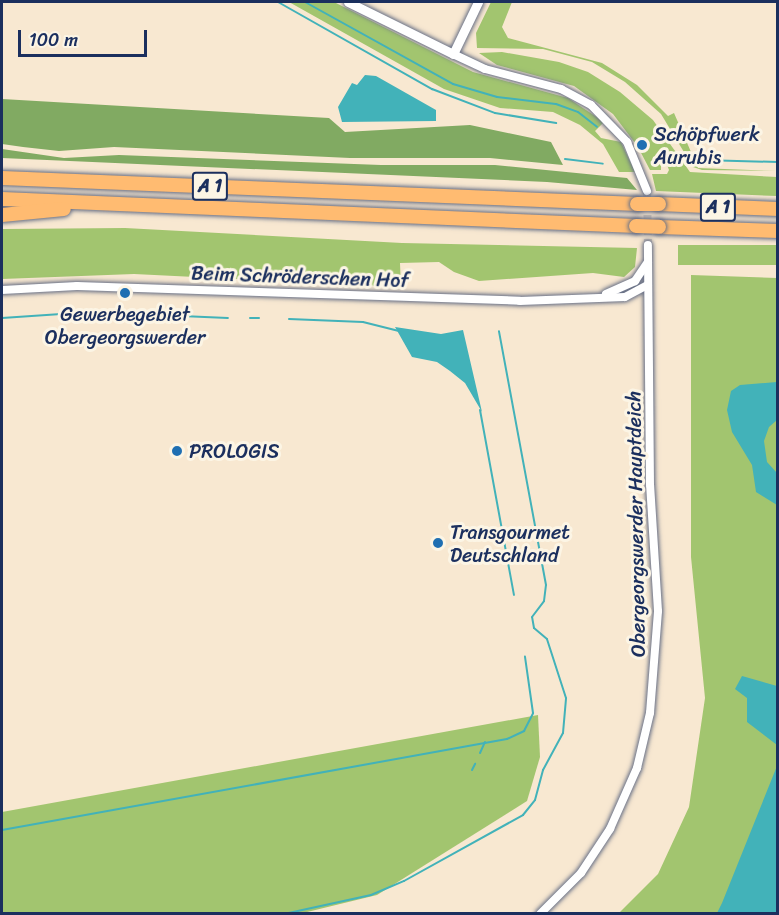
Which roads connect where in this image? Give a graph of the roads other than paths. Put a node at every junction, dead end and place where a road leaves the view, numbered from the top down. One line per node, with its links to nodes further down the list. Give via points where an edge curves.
1 (348, 2): 3 (street)
2 (478, 2): 3 (street)
3 (453, 54): 5 (street, via 485,69 561,89 591,105 627,142)
4 (2, 176): 8 (highway, A 1, bridge)
5 (647, 190)
6 (2, 199): 7 (highway)
7 (105, 205): 9 (highway, A 1); 10 (highway, A 1, bridge)
8 (777, 209)
9 (2, 215)
10 (777, 231)
11 (648, 245): 12 (street, Obergeorgswerder Hauptdeich)
12 (648, 262): 13 (street, Obergeorgswerder Hauptdeich); 15 (street, Beim Schröderschen Hof, via 635,281)
13 (648, 285): 15 (street, Beim Schröderschen Hof, via 634,295); 16 (street, Obergeorgswerder Hauptdeich, via 650,485 658,611 650,713 632,785 610,830 581,873)
14 (2, 290): 15 (street, Beim Schröderschen Hof, via 77,286 520,301)
15 (597, 298)
16 (540, 914)

